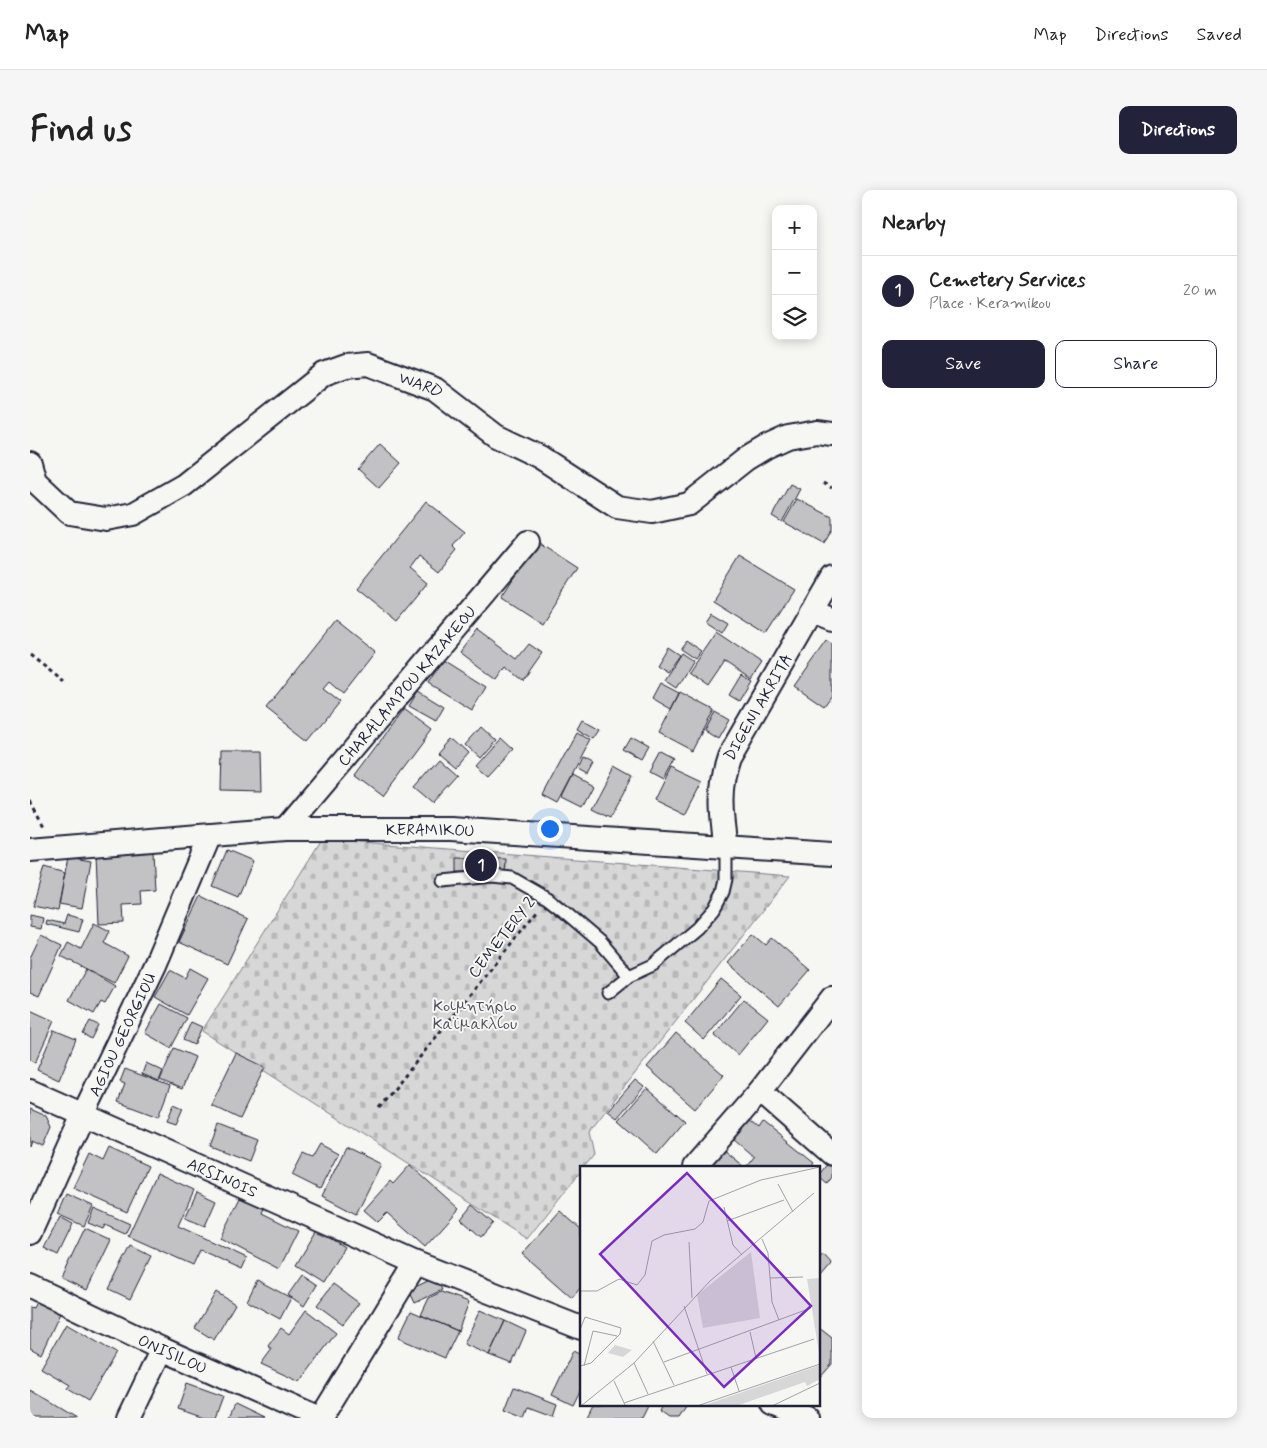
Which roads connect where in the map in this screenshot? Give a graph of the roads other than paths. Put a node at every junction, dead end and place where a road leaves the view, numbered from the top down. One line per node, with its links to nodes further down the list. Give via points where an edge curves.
1 (832, 434): 2 (street, WARD, via 817,432 766,447 746,458 689,504 652,512 617,507 540,457 496,436 435,389 368,364 346,366 324,374 184,484 133,514 106,519 69,513 35,481)
2 (30, 463)
3 (528, 542): 6 (street, CHARALAMPOU KAZAKEOU)
4 (832, 577): 5 (street, DIGENI AKRITA)
5 (822, 615): 8 (street, DIGENI AKRITA, via 729,756 720,788)
6 (285, 829): 7 (street, KERAMIKOU); 8 (street, KERAMIKOU, via 451,829)
7 (210, 835): 9 (street, KERAMIKOU); 17 (street, AGIOU GEORGIOU, via 155,965)
8 (726, 847): 10 (street, KERAMIKOU); 12 (lane, via 726,879 714,909 654,965)
9 (30, 850)
10 (832, 854)
11 (443, 881): 12 (lane, via 492,876 512,878 547,898 600,942)
12 (630, 976): 13 (lane)
13 (608, 993)
14 (832, 998): 16 (street)
15 (30, 1092): 17 (street, ARSINOIS)
16 (760, 1092): 18 (street); 19 (street)
17 (83, 1116): 20 (street, AGIOU GEORGIOU); 21 (street, ARSINOIS)
18 (832, 1154)
19 (695, 1166)
20 (30, 1233)
21 (416, 1263): 23 (street, ARSINOIS); 28 (street)
22 (30, 1286): 24 (street, ONISILOU)
23 (580, 1328)
24 (162, 1349): 26 (street); 27 (street, ONISILOU)
25 (778, 1406): 29 (street)
26 (129, 1418)
27 (317, 1418)
28 (320, 1418)
29 (807, 1418)

